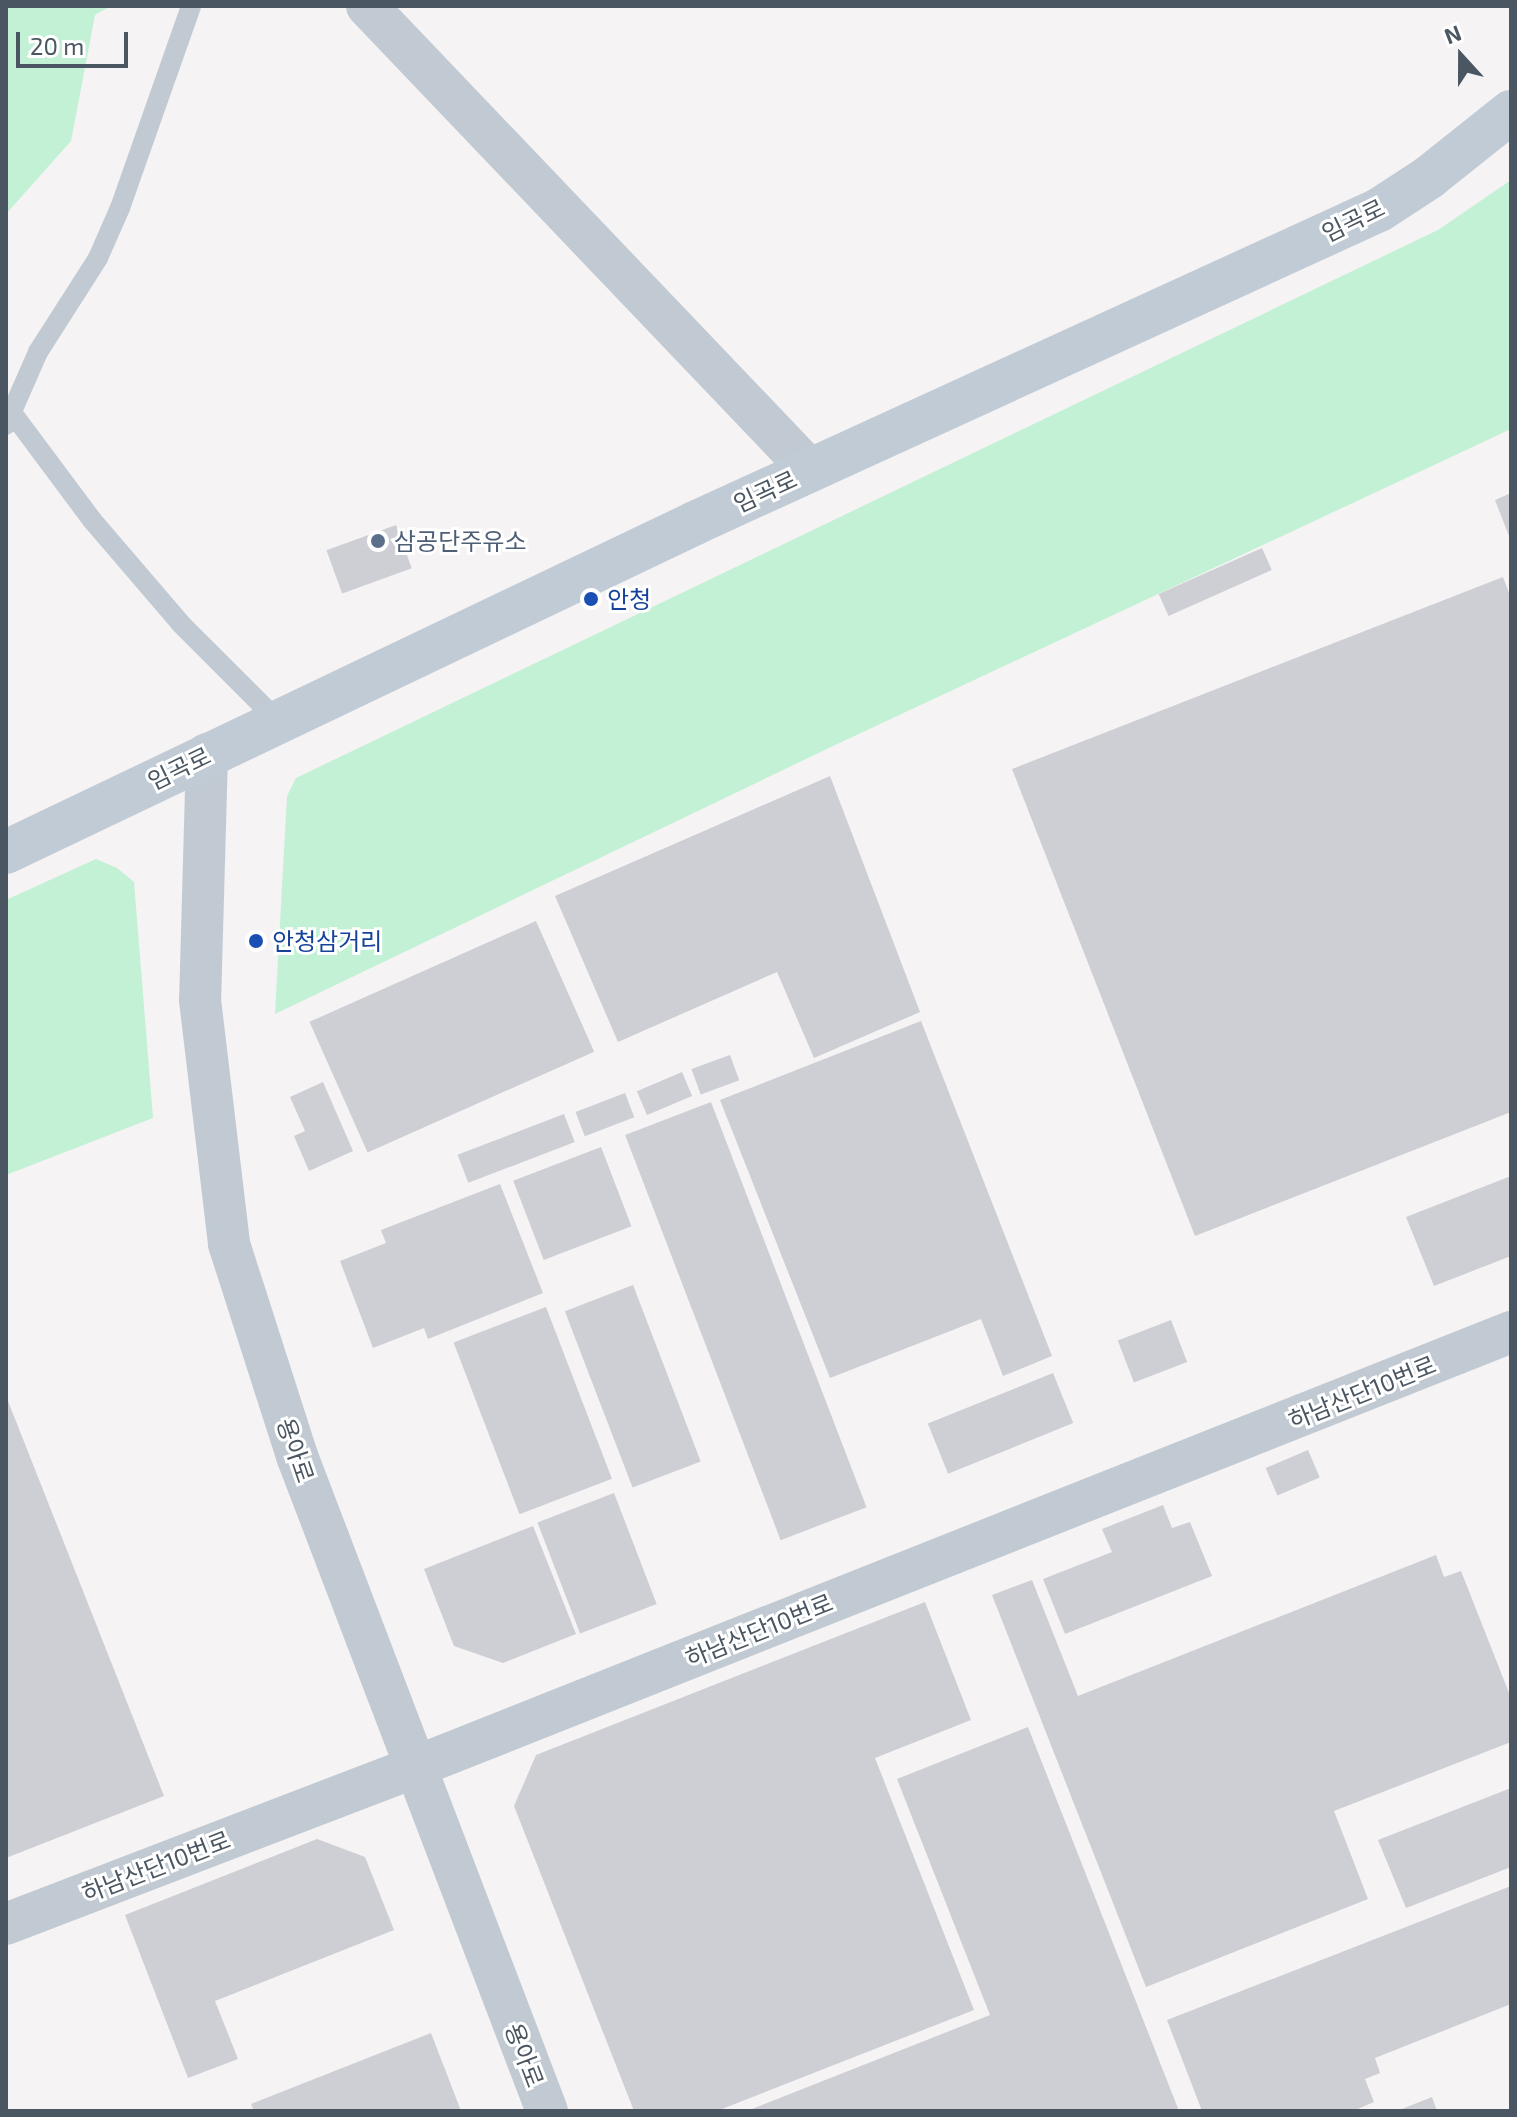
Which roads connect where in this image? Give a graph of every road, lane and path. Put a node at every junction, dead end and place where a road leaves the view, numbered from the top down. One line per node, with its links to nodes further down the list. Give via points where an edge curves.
1 (191, 6): 4 (lane, via 120,208 98,258 38,352)
2 (367, 6): 5 (street)
3 (1511, 112): 5 (main road, 임곡로, via 1379,210)
4 (10, 420): 6 (lane, via 181,624)
5 (810, 470): 6 (main road, 임곡로)
6 (278, 721): 7 (main road, 임곡로)
7 (207, 754): 8 (main road, 임곡로); 10 (street, 용아로, via 200,1000 229,1244 297,1456)
8 (6, 852)
9 (1511, 1332): 10 (street, 하남산단10번로)
10 (415, 1767): 11 (street, 하남산단10번로); 12 (street, 용아로)
11 (6, 1924)
12 (547, 2111)

